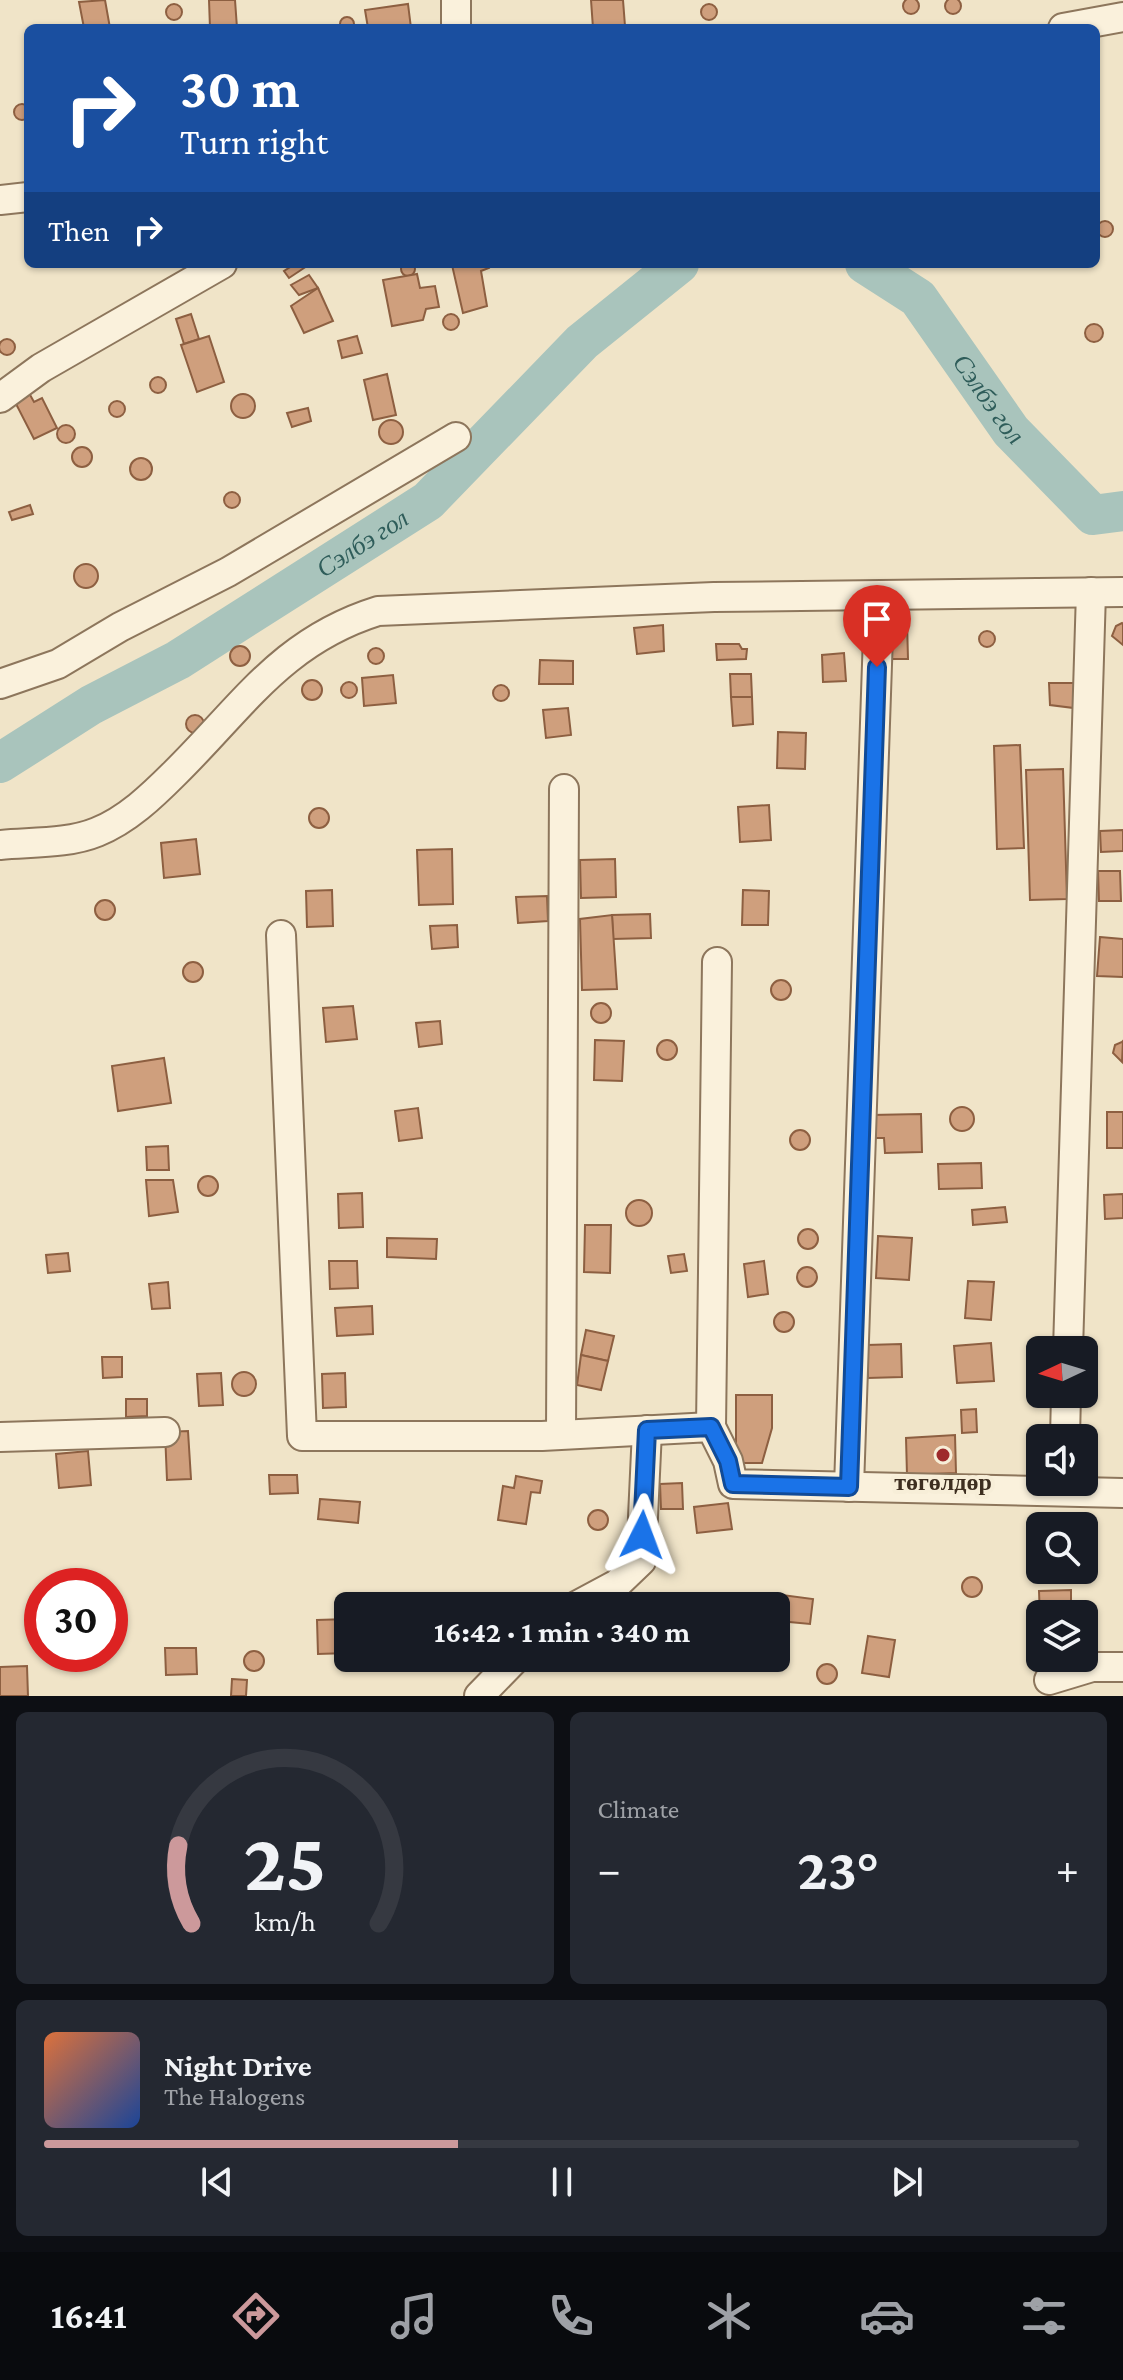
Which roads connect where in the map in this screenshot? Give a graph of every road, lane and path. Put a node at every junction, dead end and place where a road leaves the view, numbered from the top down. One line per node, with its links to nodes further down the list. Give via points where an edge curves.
1 (456, 0): 3 (street)
2 (1123, 17): 4 (street)
3 (456, 24)
4 (1085, 24)
5 (24, 197): 6 (street)
6 (0, 200)
7 (215, 268): 8 (street, via 41,368)
8 (0, 398)
9 (456, 437): 13 (street, via 228,572 58,664)
10 (1091, 592): 11 (street); 15 (street, via 714,597 378,611 347,620 299,648 152,796 115,823 93,834); 18 (street)
11 (1123, 592)
12 (878, 635): 24 (street)
13 (0, 684)
14 (564, 789): 22 (street)
15 (0, 845)
16 (281, 935): 22 (street, via 302,1436)
17 (717, 962): 19 (street)
18 (1068, 1336)
19 (711, 1427): 20 (street); 24 (street, via 733,1484)
20 (647, 1430): 22 (street); 28 (street, via 641,1561)
21 (165, 1432): 23 (street)
22 (561, 1434)
23 (0, 1437)
24 (849, 1487): 25 (street)
25 (1026, 1487)
26 (1098, 1490): 27 (street)
27 (1123, 1493)
28 (602, 1592)
29 (1123, 1667): 31 (street, via 1092,1667)
30 (502, 1672): 32 (street)
31 (1049, 1680)
32 (479, 1696)

